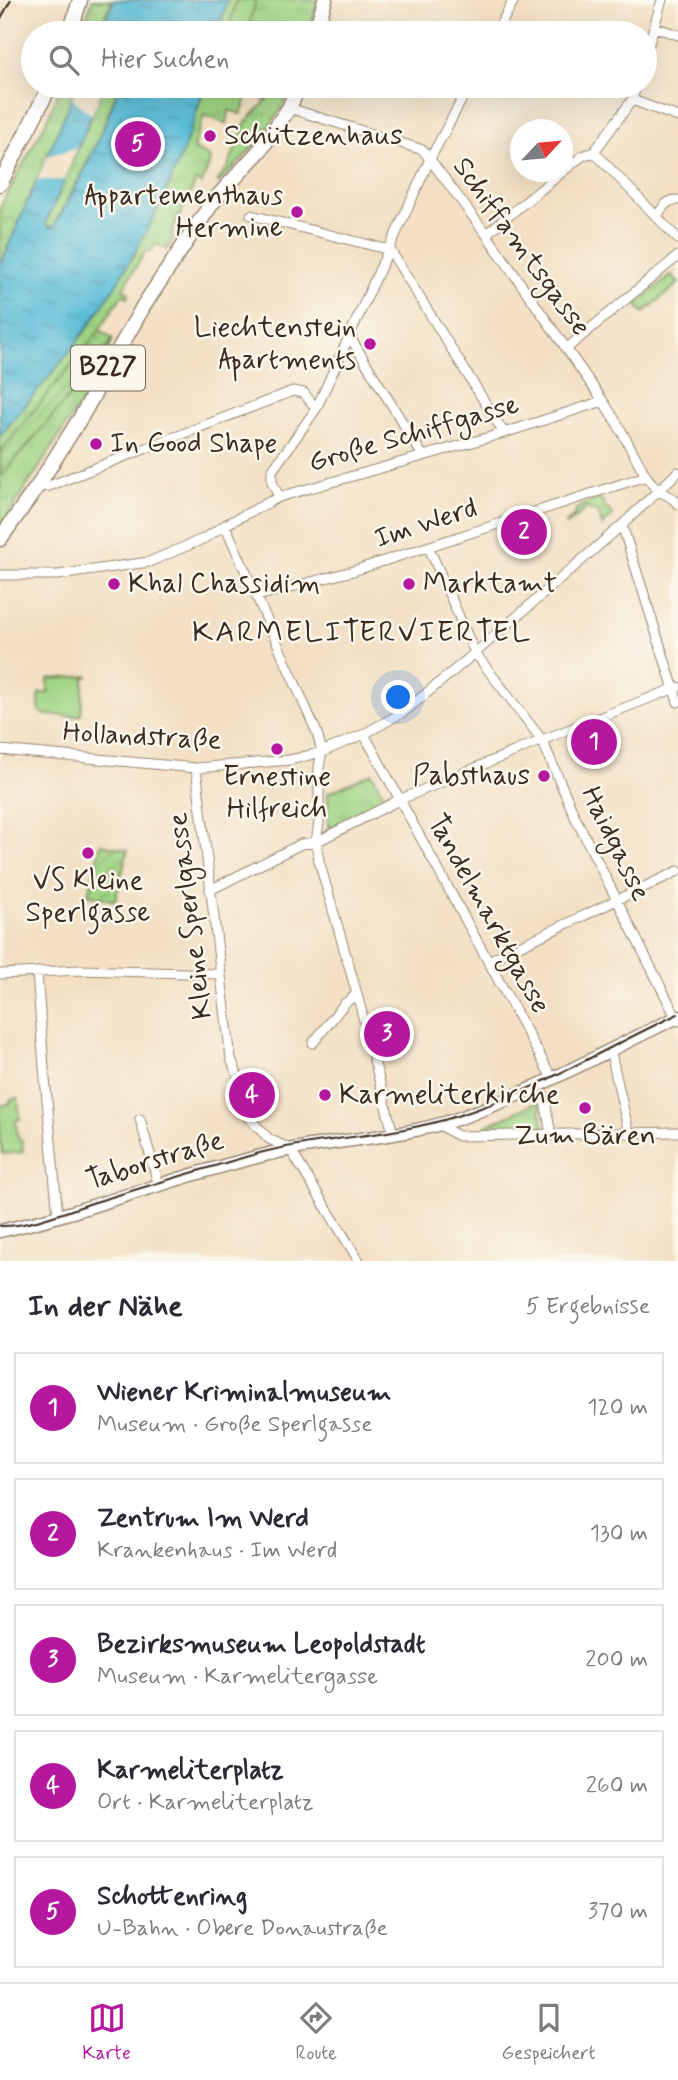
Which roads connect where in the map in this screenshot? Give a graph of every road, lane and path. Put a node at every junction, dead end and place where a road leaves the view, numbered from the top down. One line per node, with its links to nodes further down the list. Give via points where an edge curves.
1 (325, 0): 4 (main road)
2 (514, 0): 5 (street)
3 (662, 0): 6 (street)
4 (319, 21)
5 (503, 21)
6 (656, 21)
7 (657, 28): 8 (street)
8 (678, 35)
9 (44, 98): 17 (main road)
10 (294, 98): 13 (main road, B227)
11 (463, 98): 16 (street)
12 (632, 100): 14 (street); 15 (street)
13 (289, 108): 16 (street, Schiffamtsgasse, via 423,150); 33 (main road, B227, via 261,149 212,203 144,305)
14 (678, 117)
15 (594, 152): 20 (street); 21 (street, via 582,156)
16 (430, 159): 21 (street, Schiffamtsgasse); 23 (street)
17 (0, 184)
18 (678, 200): 20 (street, via 671,200)
19 (251, 215): 23 (street)
20 (657, 216): 22 (street)
21 (486, 234): 26 (street, Schiffamtsgasse)
22 (678, 239)
23 (390, 250): 25 (street); 29 (street)
24 (678, 256): 26 (street)
25 (350, 337): 28 (street); 30 (street)
26 (566, 349): 27 (street, Schiffamtsgasse)
27 (603, 401): 29 (street, Große Schiffgasse); 32 (street, Schiffamtsgasse)
28 (316, 409): 33 (street, via 304,393 293,391); 35 (street, via 271,471)
29 (504, 433): 30 (street, Große Schiffgasse)
30 (423, 456): 35 (street, Große Schiffgasse)
31 (678, 472): 34 (street, Hollandstraße)
32 (646, 477): 34 (street, Schiffamtsgasse); 40 (street, Im Werd)
33 (37, 487): 39 (main road, B227)
34 (657, 490): 36 (street, Schiffamtsgasse); 38 (street, Hollandstraße)
35 (279, 497): 37 (street, Große Schiffgasse)
36 (678, 504)
37 (225, 525): 41 (street, Große Schiffgasse, via 149,562 58,575); 42 (street)
38 (622, 526): 43 (street, Hollandstraße); 44 (street)
39 (0, 539)
40 (429, 548): 42 (street, Im Werd); 43 (street, Haidgasse)
41 (0, 575)
42 (257, 596): 49 (street)
43 (475, 653): 46 (street, Hollandstraße, via 405,711); 47 (street, Haidgasse)
44 (676, 688): 45 (street); 47 (street)
45 (678, 702)
46 (364, 734): 49 (street, Hollandstraße); 51 (street, Tandelmarktgasse)
47 (542, 740): 51 (street); 55 (street, Haidgasse)
48 (0, 750): 50 (street, Hollandstraße)
49 (322, 752): 50 (street, Hollandstraße, via 290,760); 52 (street)
50 (196, 768): 54 (street, Kleine Sperlgasse)
51 (400, 800): 52 (street); 56 (street, Tandelmarktgasse)
52 (316, 842): 54 (street, via 300,844); 60 (street)
53 (678, 871): 55 (street)
54 (210, 890): 59 (street, Kleine Sperlgasse)
55 (616, 900): 56 (street); 61 (street, Haidgasse)
56 (488, 961): 64 (street, Tandelmarktgasse)
57 (37, 972): 58 (street); 59 (street); 74 (street)
58 (0, 974)
59 (221, 974): 72 (street, Kleine Sperlgasse, via 245,1114 269,1139)
60 (358, 994): 62 (street, via 344,1004); 70 (street)
61 (677, 1018): 63 (main road, Taborstraße)
62 (313, 1043)
63 (610, 1049): 64 (main road, Taborstraße); 69 (street)
64 (552, 1078): 67 (main road, Taborstraße)
65 (544, 1095): 71 (street)
66 (140, 1119): 73 (street)
67 (438, 1124): 70 (main road, Taborstraße); 71 (street, via 458,1136)
68 (678, 1132): 69 (street)
69 (629, 1133): 71 (street)
70 (394, 1134): 72 (main road, Taborstraße)
71 (551, 1135)
72 (290, 1149): 73 (main road, Taborstraße); 76 (street)
73 (159, 1186): 74 (main road, Taborstraße)
74 (58, 1216): 75 (main road, Taborstraße)
75 (0, 1231)
76 (359, 1261)

